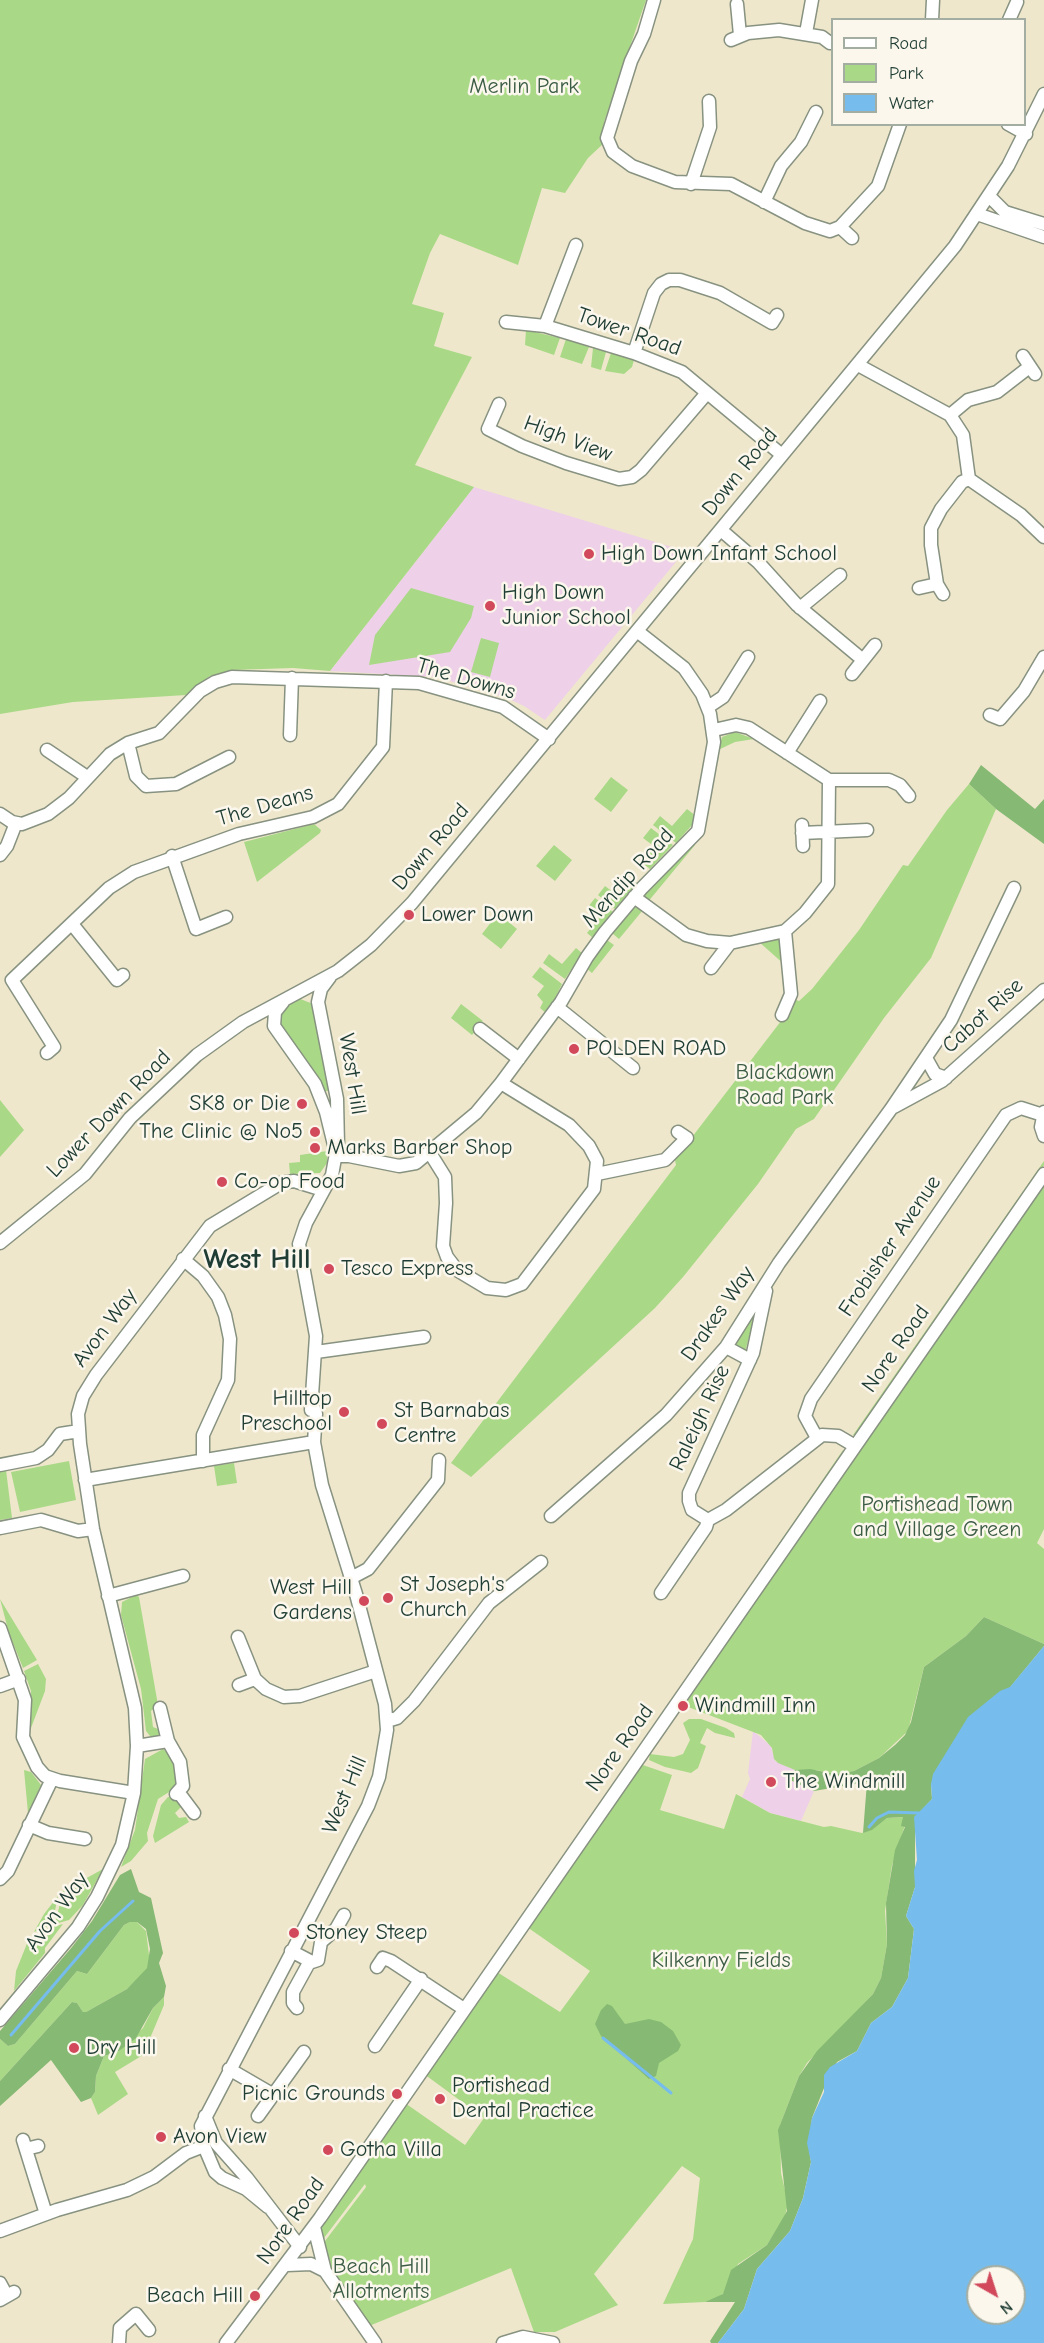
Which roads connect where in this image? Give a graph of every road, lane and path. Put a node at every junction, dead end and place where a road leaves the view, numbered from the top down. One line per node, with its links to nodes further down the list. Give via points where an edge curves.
1 (654, 0): 16 (street, via 607,141 613,152 632,166)
2 (812, 0): 8 (street)
3 (933, 0): 6 (street)
4 (1020, 1): 7 (street)
5 (737, 4): 8 (street, via 735,38 764,30)
6 (932, 18)
7 (1010, 18)
8 (806, 33): 9 (street, via 822,37)
9 (830, 44)
10 (1044, 94): 15 (street, Down Road)
11 (708, 100): 16 (street, via 716,113)
12 (809, 116): 18 (street, via 801,142 781,166)
13 (899, 126): 21 (street, via 878,186)
14 (1012, 126): 15 (street)
15 (1026, 134): 17 (street, Down Road)
16 (691, 184): 18 (street, via 731,184)
17 (989, 196): 19 (street, Down Road); 20 (street, via 1005,212)
18 (764, 202): 21 (street, via 814,227 830,231)
19 (977, 214): 22 (street); 29 (street, Down Road)
20 (1044, 224)
21 (840, 227): 23 (street)
22 (1044, 237)
23 (852, 238)
24 (559, 252): 27 (street, via 574,250)
25 (506, 322): 27 (street, Tower Road)
26 (772, 323): 28 (street, via 720,293 669,280 654,293)
27 (545, 327): 28 (street, Tower Road)
28 (634, 353): 31 (street, Tower Road, via 682,372)
29 (858, 364): 33 (street); 34 (street, Down Road)
30 (1028, 366): 33 (street, via 997,392 968,400)
31 (707, 393): 32 (street, High View, via 646,464 623,479 566,464 486,434); 34 (street, Tower Road)
32 (499, 404)
33 (950, 415): 35 (street, via 963,435)
34 (782, 455): 36 (street, Down Road)
35 (969, 479): 37 (street, via 1021,515); 39 (street, via 941,508 932,526 931,545 940,589)
36 (721, 530): 40 (street); 41 (street, Down Road)
37 (1044, 537)
38 (840, 575): 40 (street, via 827,580)
39 (919, 588)
40 (801, 608): 45 (street)
41 (637, 631): 50 (street, Mendip Road, via 684,668); 54 (street, Down Road)
42 (875, 645): 45 (street)
43 (748, 657): 50 (street, via 723,697)
44 (1044, 657): 51 (street, via 1024,691)
45 (863, 660): 46 (street)
46 (852, 674)
47 (292, 678): 48 (street, The Downs); 53 (street); 55 (street, The Downs, via 236,677 215,682 193,697 159,733)
48 (386, 681): 54 (street, The Downs, via 429,685 503,706); 68 (street, The Deans, via 383,747 338,804 313,817 239,834)
49 (820, 701): 57 (street)
50 (708, 706): 52 (street, Mendip Road)
51 (998, 719)
52 (714, 730): 57 (street, via 744,726); 70 (street, Mendip Road, via 698,831)
53 (290, 735)
54 (549, 739): 76 (street, Down Road, via 395,922)
55 (128, 743): 58 (street, via 135,772 145,786 174,785); 59 (street, The Downs, via 110,754)
56 (53, 750): 59 (street)
57 (787, 753): 60 (street)
58 (227, 763)
59 (87, 777): 63 (street, The Downs, via 48,814 26,824)
60 (829, 780): 61 (street, via 889,780); 65 (street)
61 (909, 796)
62 (0, 814): 63 (street)
63 (15, 823): 67 (street)
64 (867, 830): 65 (street)
65 (829, 832): 66 (street); 73 (street, via 828,884)
66 (802, 835)
67 (0, 855)
68 (172, 856): 71 (street, via 191,930); 72 (street, The Deans, via 120,880)
69 (1014, 888): 88 (street, Drakes Way, via 995,916 965,996)
70 (634, 897): 74 (street, via 686,935); 82 (street, Mendip Road, via 587,957)
71 (226, 917)
72 (72, 924): 77 (street); 78 (street, The Deans)
73 (785, 931): 74 (street); 83 (street, via 791,994)
74 (730, 943): 75 (street)
75 (711, 968)
76 (332, 975): 80 (street, Down Road); 81 (street)
77 (117, 980)
78 (6, 982): 87 (street, The Deans)
79 (1044, 990): 91 (street, Cabot Rise)
80 (286, 999): 81 (street, via 305,996); 84 (street, Lower Down Road); 85 (street, via 275,1012)
81 (318, 1002): 93 (street, West Hill)
82 (557, 1007): 89 (street, Mendip Road); 90 (street)
83 (782, 1015)
84 (243, 1022): 85 (street, via 261,1018); 104 (street, Lower Down Road, via 182,1068 130,1118 92,1167)
85 (274, 1026): 94 (street, West Hill, via 307,1071)
86 (480, 1029): 89 (street)
87 (54, 1048)
88 (926, 1058): 91 (street, Cabot Rise, via 935,1074); 95 (street, Drakes Way)
89 (519, 1059): 92 (street, Mendip Road)
90 (633, 1068)
91 (946, 1078): 95 (street, Drakes Way)
92 (501, 1083): 99 (street, Mendip Road, via 479,1109); 101 (street, via 578,1133 596,1157)
93 (337, 1100): 94 (street); 100 (street, West Hill, via 340,1130)
94 (323, 1102): 100 (street, West Hill)
95 (891, 1109): 106 (street, Drakes Way)
96 (1043, 1114): 98 (street); 113 (street, Frobisher Avenue, via 1021,1108 1006,1115 811,1399 805,1416)
97 (678, 1132): 101 (street, via 687,1138 665,1160)
98 (1044, 1136)
99 (430, 1153): 100 (street, Mendip Road, via 416,1163 402,1166); 101 (street, via 445,1177 446,1255 457,1270 485,1287 498,1290 517,1287 527,1279 594,1189)
100 (336, 1154): 103 (street, West Hill)
101 (597, 1174)
102 (1044, 1174): 114 (street, Nore Road)
103 (323, 1190): 105 (street, Avon Way, via 294,1181 272,1187 210,1226); 109 (street, West Hill, via 302,1233 299,1250 316,1326)
104 (0, 1243)
105 (183, 1259): 111 (street, Avon Way, via 86,1389 80,1404); 116 (street, via 203,1276 218,1297 230,1339 228,1380 202,1435)
106 (770, 1278): 108 (street, Drakes Way); 110 (street, Raleigh Rise)
107 (424, 1337): 109 (street)
108 (726, 1347): 110 (street, Raleigh Rise); 119 (street, Drakes Way, via 666,1415)
109 (316, 1352): 112 (street, West Hill, via 310,1417)
110 (750, 1360): 120 (street, Raleigh Rise, via 689,1493 691,1508)
111 (79, 1431): 117 (street, via 60,1434 36,1458); 118 (street, Avon Way)
112 (315, 1436): 116 (street); 125 (street, West Hill, via 326,1504)
113 (817, 1438): 114 (street, via 832,1434); 120 (street)
114 (855, 1446): 151 (street, Nore Road)
115 (439, 1460): 125 (street, via 438,1480 368,1569)
116 (203, 1461): 118 (street)
117 (0, 1465)
118 (85, 1480): 122 (street, Avon Way)
119 (551, 1516)
120 (708, 1520): 126 (street)
121 (0, 1528): 122 (street, via 41,1520 78,1531)
122 (93, 1529): 127 (street, Avon Way)
123 (524, 1560): 136 (street, via 537,1566 487,1605 414,1701 399,1717)
124 (183, 1576): 127 (street, via 163,1587)
125 (351, 1578): 130 (street, West Hill)
126 (661, 1593)
127 (108, 1596): 138 (street, Avon Way, via 131,1687)
128 (0, 1628): 131 (street)
129 (238, 1637): 132 (street)
130 (376, 1671): 132 (street, via 295,1697 270,1691); 136 (street, West Hill)
131 (19, 1679): 134 (street); 139 (street, via 25,1702 26,1746 34,1764)
132 (255, 1679): 133 (street)
133 (239, 1684)
134 (0, 1686)
135 (160, 1708): 137 (street)
136 (387, 1721): 146 (street, West Hill, via 383,1761 374,1790)
137 (168, 1741): 138 (street); 141 (street, via 180,1762 183,1786 178,1793)
138 (137, 1746): 140 (street, Avon Way)
139 (52, 1779): 140 (street); 142 (street)
140 (134, 1793): 152 (street, Avon Way, via 122,1845 98,1897 78,1927)
141 (188, 1811)
142 (29, 1825): 143 (street); 144 (street, via 8,1871)
143 (76, 1840)
144 (0, 1879)
145 (344, 1915): 147 (street, via 337,1928 321,1942 318,1960)
146 (291, 1951): 147 (street); 155 (street, West Hill)
147 (310, 1961): 150 (street, via 293,1992 292,2002)
148 (377, 1967): 149 (street, via 383,1958)
149 (421, 1979): 151 (street); 153 (street)
150 (297, 2008)
151 (464, 2009): 163 (street, Nore Road)
152 (0, 2020)
153 (375, 2046)
154 (301, 2058): 156 (street)
155 (229, 2069): 156 (street); 157 (street, West Hill)
156 (272, 2094): 158 (street)
157 (206, 2116): 160 (street, West Hill, via 200,2132); 161 (street, West Hill, via 216,2143)
158 (258, 2116)
159 (29, 2145): 162 (street)
160 (204, 2146): 161 (street, West Hill, via 219,2175 246,2189); 162 (street, via 186,2153 137,2186)
161 (268, 2207): 165 (street, West Hill)
162 (46, 2214): 164 (street)
163 (314, 2227): 165 (street, Nore Road); 167 (street)
164 (0, 2231)
165 (300, 2247): 166 (street, Nore Road)
166 (287, 2265): 167 (street, via 311,2264); 172 (street, Nore Road)
167 (325, 2271): 173 (street)
168 (0, 2283): 169 (street)
169 (7, 2296)
170 (149, 2330): 171 (street, via 136,2314 120,2328)
171 (118, 2343)
172 (225, 2343)
173 (375, 2343)
174 (503, 2343): 175 (street, via 523,2337)
175 (553, 2343)

